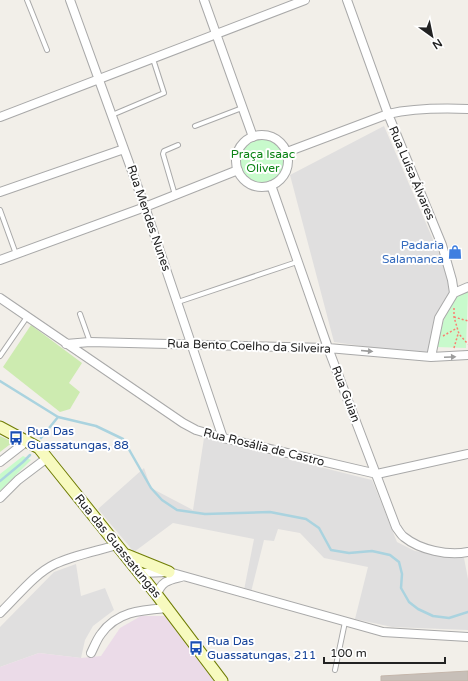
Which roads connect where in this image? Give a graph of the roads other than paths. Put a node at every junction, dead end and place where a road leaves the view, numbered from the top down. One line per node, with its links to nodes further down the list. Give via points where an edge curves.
1 (28, 0): 7 (lane)
2 (70, 0): 9 (street, Rua Mendes Nunes)
3 (204, 0): 6 (street)
4 (305, 0): 6 (street)
5 (347, 0): 12 (street, Rua Luísa Álvares)
6 (216, 34): 8 (street); 10 (street)
7 (47, 50)
8 (153, 59): 9 (street); 13 (lane, via 164,93)
9 (98, 79): 13 (street, Rua Mendes Nunes); 14 (street)
10 (243, 108): 15 (lane); 16 (street)
11 (468, 108): 12 (street, via 426,108)
12 (388, 114): 19 (street); 30 (street, Rua Luísa Álvares, via 442,245)
13 (112, 115): 18 (street, Rua Mendes Nunes)
14 (0, 117)
15 (195, 126)
16 (253, 137): 19 (street, via 261,135 277,139); 20 (street, via 246,140 237,154)
17 (178, 145): 23 (lane, via 164,151 163,154)
18 (124, 149): 22 (street); 24 (street, Rua Mendes Nunes)
19 (287, 152): 21 (street, via 287,168 284,175)
20 (238, 170): 21 (street, via 242,177 255,186); 23 (street)
21 (271, 185): 28 (street, Rua Guian)
22 (0, 192)
23 (175, 196): 24 (street)
24 (145, 207): 26 (street); 32 (street, Rua Mendes Nunes)
25 (0, 210): 26 (lane)
26 (16, 254): 27 (street)
27 (0, 260)
28 (297, 262): 32 (lane); 38 (street, Rua Guian)
29 (468, 287): 30 (street)
30 (454, 293): 41 (street, via 439,318)
31 (0, 298): 34 (street, Rua Rosália de Castro)
32 (178, 302): 37 (street, Rua Mendes Nunes)
33 (80, 314): 35 (lane)
34 (27, 317): 36 (street, Rua Rosália de Castro); 39 (lane)
35 (90, 342): 36 (street, Rua Bento Coelho da Silveira); 37 (street, Rua Bento Coelho da Silveira)
36 (66, 344): 43 (street, Rua Rosália de Castro, via 183,423)
37 (192, 344): 38 (street, Rua Bento Coelho da Silveira); 43 (street, Rua Mendes Nunes)
38 (328, 348): 41 (street, Rua Bento Coelho da Silveira, one-way to 41); 48 (street, Rua Guian)
39 (0, 356)
40 (468, 356): 41 (street, one-way to 40)
41 (432, 357)
42 (0, 427): 44 (street, Rua das Guassatungas)
43 (223, 438): 48 (street, Rua Rosália de Castro)
44 (27, 441): 46 (street, Rua das Guassatungas, via 39,448); 47 (street)
45 (468, 454): 48 (street, Rua Rosália de Castro)
46 (47, 458): 49 (street, via 18,480); 50 (street, Rua das Guassatungas)
47 (0, 462)
48 (377, 474): 51 (street, Rua Guian, via 396,527 402,536 411,542 440,552)
49 (0, 498)
50 (120, 549): 52 (street); 53 (street, Rua das Guassatungas); 57 (street, via 86,554 53,565 36,577)
51 (468, 552)
52 (169, 572): 53 (street); 54 (street)
53 (139, 573): 55 (street, Rua das Guassatungas)
54 (182, 576): 55 (street, via 167,581 160,587); 58 (street)
55 (158, 595): 56 (street, Rua das Guassatungas)
56 (168, 608): 60 (street, via 139,610 123,615 108,625); 62 (street, Rua das Guassatungas)
57 (0, 613)
58 (346, 622): 59 (street, via 396,634); 61 (lane)
59 (468, 637)
60 (91, 653)
61 (335, 670)
62 (222, 681)

